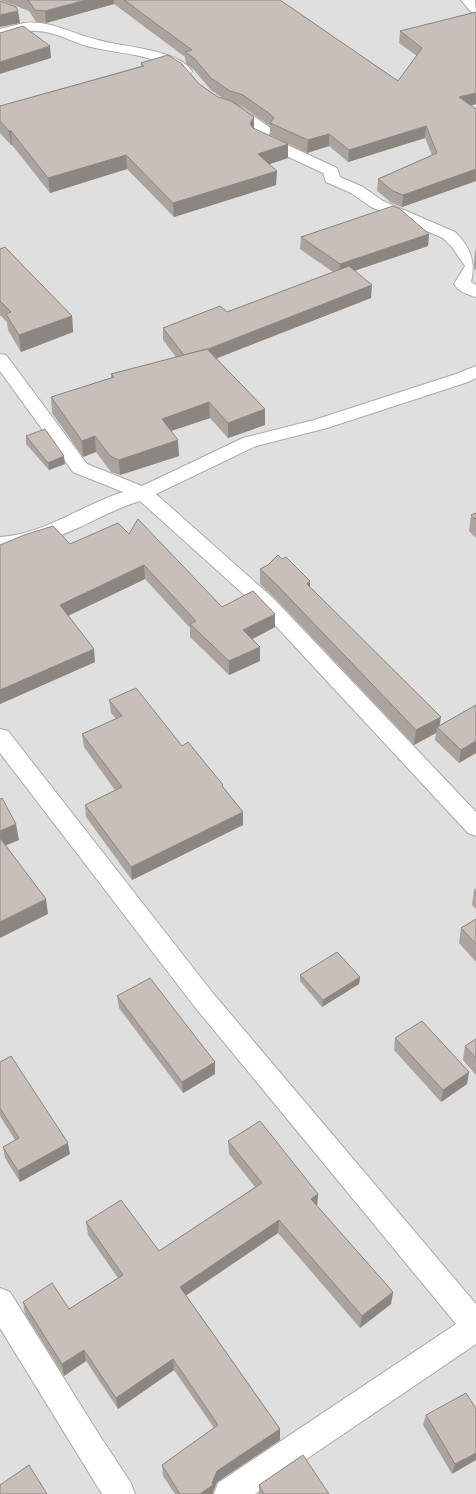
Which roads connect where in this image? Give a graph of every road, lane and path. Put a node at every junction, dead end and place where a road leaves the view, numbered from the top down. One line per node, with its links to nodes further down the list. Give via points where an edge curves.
1 (468, 0): 2 (street)
2 (476, 9)
3 (0, 34): 4 (street, via 27,21 96,45 132,50 166,59 178,66)
4 (197, 84)
5 (218, 102): 6 (street, via 237,111 264,130 258,138 331,171 332,179 358,190 377,204 449,235 473,266 462,284)
6 (476, 292)
7 (1, 362): 9 (street, via 80,468)
8 (476, 371): 9 (street, via 462,378 320,424 250,442)
9 (143, 493): 10 (street, via 36,536 15,543); 12 (street, via 267,604)
10 (0, 544)
11 (0, 737): 14 (street, via 203,999)
12 (476, 827)
13 (0, 1302): 15 (street)
14 (476, 1327): 16 (street)
15 (120, 1494)
16 (229, 1494)

